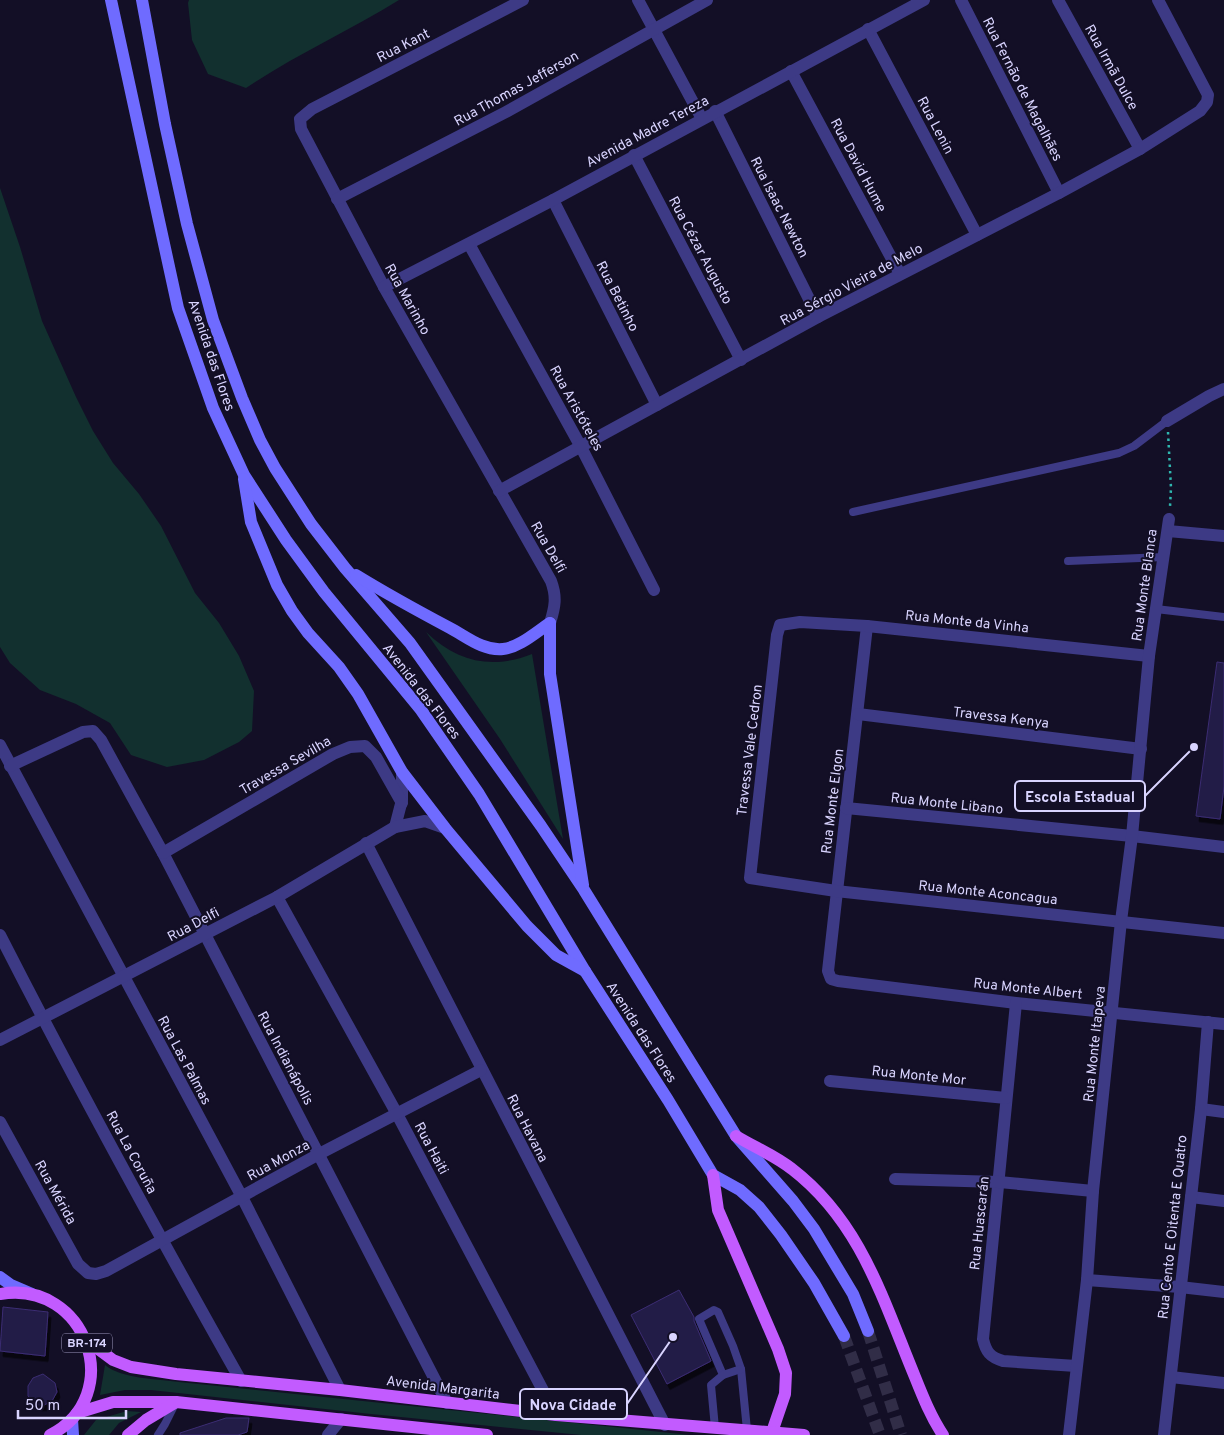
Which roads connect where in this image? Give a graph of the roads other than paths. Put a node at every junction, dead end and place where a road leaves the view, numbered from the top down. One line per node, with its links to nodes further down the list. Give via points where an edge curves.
1 (111, 0): 31 (main road, Avenida das Flores, via 178,308 213,408)
2 (142, 0): 37 (main road, Avenida das Flores, via 187,224 213,320 260,440 306,516)
3 (522, 0): 14 (street, Rua Kant, via 312,109)
4 (638, 0): 10 (street)
5 (707, 0): 10 (street, Rua Thomas Jefferson)
6 (924, 0): 11 (street, Avenida Madre Tereza)
7 (960, 0): 18 (street, Rua Fernão de Magalhães)
8 (1058, 0): 16 (street, Rua Irmã Dulce)
9 (1158, 0): 16 (street, Rua Sérgio Vieira de Melo, via 1208,96 1200,111)
10 (652, 29): 15 (street); 19 (street, Rua Thomas Jefferson, via 506,112)
11 (868, 29): 12 (street, Avenida Madre Tereza); 21 (street, Rua Lenin)
12 (791, 71): 13 (street, Avenida Madre Tereza); 23 (street, Rua David Hume)
13 (715, 112): 15 (street, Avenida Madre Tereza); 25 (street, Rua Isaac Newton)
14 (300, 119): 19 (street, Rua Marinho, via 300,129)
15 (702, 119): 17 (street, Avenida Madre Tereza)
16 (1140, 149): 18 (street, Rua Sérgio Vieira de Melo)
17 (634, 155): 20 (street, Avenida Madre Tereza); 26 (street, Rua Cézar Augusto)
18 (1059, 192): 21 (street, Rua Sérgio Vieira de Melo)
19 (337, 199): 24 (street, Rua Marinho)
20 (553, 200): 22 (street, Avenida Madre Tereza); 28 (street, Rua Betinho)
21 (977, 235): 23 (street, Rua Sérgio Vieira de Melo)
22 (469, 244): 24 (street, Avenida Madre Tereza); 30 (street, Rua Aristóteles)
23 (900, 274): 25 (street, Rua Sérgio Vieira de Melo)
24 (384, 287): 32 (street, Rua Marinho)
25 (818, 317): 26 (street, Rua Sérgio Vieira de Melo)
26 (741, 360): 28 (street, Rua Sérgio Vieira de Melo)
27 (1224, 389): 29 (street)
28 (657, 405): 30 (street, Rua Sérgio Vieira de Melo)
29 (1167, 421): 33 (lane, via 1134,446 1118,453)
30 (581, 447): 32 (street, Rua Sérgio Vieira de Melo); 38 (street, Rua Aristóteles)
31 (244, 475): 49 (main road, via 251,522 277,586 308,633 358,694); 66 (main road, Avenida das Flores, via 324,592 421,710 479,794)
32 (499, 491): 41 (street, Rua Delfi, via 554,589 556,603)
33 (853, 512)
34 (1224, 536): 35 (street, Rua Monte Blanca, via 1168,525)
35 (1164, 557): 36 (lane); 39 (street, Rua Monte Blanca)
36 (1068, 561)
37 (345, 568): 41 (main road, via 406,605 491,649 504,649 522,642); 59 (main road, Avenida das Flores, via 410,643)
38 (654, 590)
39 (1156, 609): 40 (lane); 44 (street, Rua Monte Blanca)
40 (1224, 616)
41 (550, 623): 59 (main road, via 552,690)
42 (780, 625): 43 (street, Rua Monte da Vinha, via 800,622); 58 (street, Travessa Vale Cedron)
43 (867, 626): 44 (street, Rua Monte da Vinha); 45 (street, Rua Monte Elgon)
44 (1150, 656): 47 (street, Rua Monte Itapeva)
45 (858, 714): 47 (street, Travessa Kenya); 51 (street, Rua Monte Elgon)
46 (0, 745): 48 (street, Rua Las Palmas)
47 (1141, 749): 54 (street, Rua Monte Itapeva)
48 (10, 766): 57 (street, Rua Indianápolis, via 82,732 93,731); 67 (street, Rua Las Palmas)
49 (402, 772): 50 (street); 53 (main road)
50 (402, 803): 52 (street); 57 (street, Travessa Sevilha, via 376,757 365,746 350,747)
51 (846, 808): 54 (street, Rua Monte Libano); 60 (street, Rua Monte Elgon)
52 (395, 827): 53 (street, Rua Delfi, via 425,821); 55 (street, Rua Delfi)
53 (445, 828): 66 (main road, via 538,938 556,955)
54 (1132, 836): 56 (street, Rua Monte Libano); 62 (street, Rua Monte Itapeva)
55 (366, 844): 61 (street, Rua Delfi); 75 (street, Rua Havana)
56 (1224, 847)
57 (163, 853): 65 (street, Rua Indianápolis)
58 (750, 878): 60 (street, Rua Monte Aconcagua)
59 (584, 890): 82 (main road, Avenida das Flores)
60 (836, 891): 62 (street, Rua Monte Aconcagua); 68 (street, Rua Monte Elgon, via 828,972)
61 (277, 897): 65 (street, Rua Delfi); 80 (street, Rua Haiti)
62 (1121, 921): 63 (street, Rua Monte Aconcagua); 70 (street, Rua Monte Itapeva)
63 (1224, 933)
64 (0, 935): 71 (street, Rua La Coruña)
65 (205, 935): 67 (street, Rua Delfi); 83 (street, Rua Indianápolis)
66 (585, 971): 84 (main road, Avenida das Flores)
67 (123, 977): 71 (street, Rua Delfi); 88 (street, Rua Las Palmas)
68 (831, 978): 69 (street, Rua Monte Albert, via 838,982)
69 (1016, 1003): 70 (street, Rua Monte Albert); 77 (street, Rua Huascarán)
70 (1113, 1011): 72 (street, Rua Monte Albert); 87 (street, Rua Monte Itapeva)
71 (42, 1018): 74 (street, Rua Delfi); 91 (street, Rua La Coruña)
72 (1208, 1022): 73 (street, Rua Monte Albert); 78 (street, Rua Cento E Oitenta E Quatro)
73 (1224, 1024)
74 (0, 1040)
75 (482, 1070): 80 (street, Rua Monza); 114 (street, Rua Havana)
76 (830, 1081): 77 (street, Rua Monte Mor)
77 (1006, 1098): 86 (street, Rua Huascarán)
78 (1201, 1109): 79 (street); 89 (street, Rua Cento E Oitenta E Quatro)
79 (1224, 1112)
80 (397, 1114): 83 (street, Rua Monza); 111 (street, Rua Haiti)
81 (0, 1122): 92 (street, Rua Mérida, via 78,1264)
82 (736, 1136): 99 (main road, Avenida das Flores, via 814,1229 853,1294); 125 (main road, via 791,1168 813,1187 852,1235 874,1276 920,1390)
83 (319, 1154): 88 (street, Rua Monza); 110 (street, Rua Indianápolis)
84 (713, 1175): 100 (main road, Avenida das Flores, via 740,1190 759,1207 814,1283); 117 (main road, via 718,1210 786,1373 785,1394)
85 (895, 1179): 86 (street)
86 (999, 1182): 87 (street); 102 (street, Rua Huascarán, via 983,1339 985,1348 988,1354 1003,1361)
87 (1093, 1191): 94 (street, Rua Monte Itapeva)
88 (242, 1197): 91 (street, Rua Monza); 108 (street, Rua Las Palmas)
89 (1190, 1197): 90 (street); 95 (street, Rua Cento E Oitenta E Quatro)
90 (1224, 1201)
91 (162, 1239): 92 (street, Rua Monza, via 106,1271); 106 (street, Rua La Coruña)
92 (88, 1274)
93 (0, 1277): 98 (main road)
94 (1087, 1280): 95 (street); 102 (street, Rua Monte Itapeva)
95 (1180, 1287): 96 (street); 105 (street, Rua Cento E Oitenta E Quatro)
96 (1224, 1292)
97 (0, 1294): 98 (main road, BR-174)
98 (32, 1294): 101 (main road, BR-174, via 65,1310)
99 (868, 1331)
100 (844, 1336)
101 (86, 1340): 106 (main road, Avenida Margarita, via 113,1360 131,1366); 112 (main road, BR-174, via 91,1359 90,1378 86,1396)
102 (1076, 1366): 126 (street, Rua Monte Itapeva)
103 (741, 1370): 104 (lane); 104 (lane, via 718,1312 714,1310 699,1319); 116 (lane)
104 (723, 1375): 115 (lane, via 711,1385)
105 (1171, 1377): 107 (street); 127 (street, Rua Cento E Oitenta E Quatro)
106 (241, 1381): 108 (main road, Avenida Margarita)
107 (1224, 1383)
108 (340, 1390): 110 (main road, Avenida Margarita)
109 (176, 1402): 112 (main road, via 112,1402); 113 (main road); 120 (main road); 121 (lane)
110 (447, 1403): 111 (main road, Avenida Margarita)
111 (556, 1415): 114 (main road, Avenida Margarita)
112 (74, 1416): 118 (main road, BR-174); 119 (main road, BR-174)
113 (341, 1420): 122 (street); 123 (main road)
114 (665, 1425): 115 (main road, Avenida Margarita)
115 (715, 1428): 116 (main road, Avenida Margarita)
116 (747, 1430): 117 (main road, Avenida Margarita)
117 (772, 1432): 124 (main road, Avenida Margarita)
118 (50, 1435)
119 (73, 1435)
120 (128, 1435)
121 (158, 1435)
122 (328, 1435)
123 (487, 1435)
124 (804, 1435)
125 (943, 1435)
126 (1069, 1435)
127 (1164, 1435)

